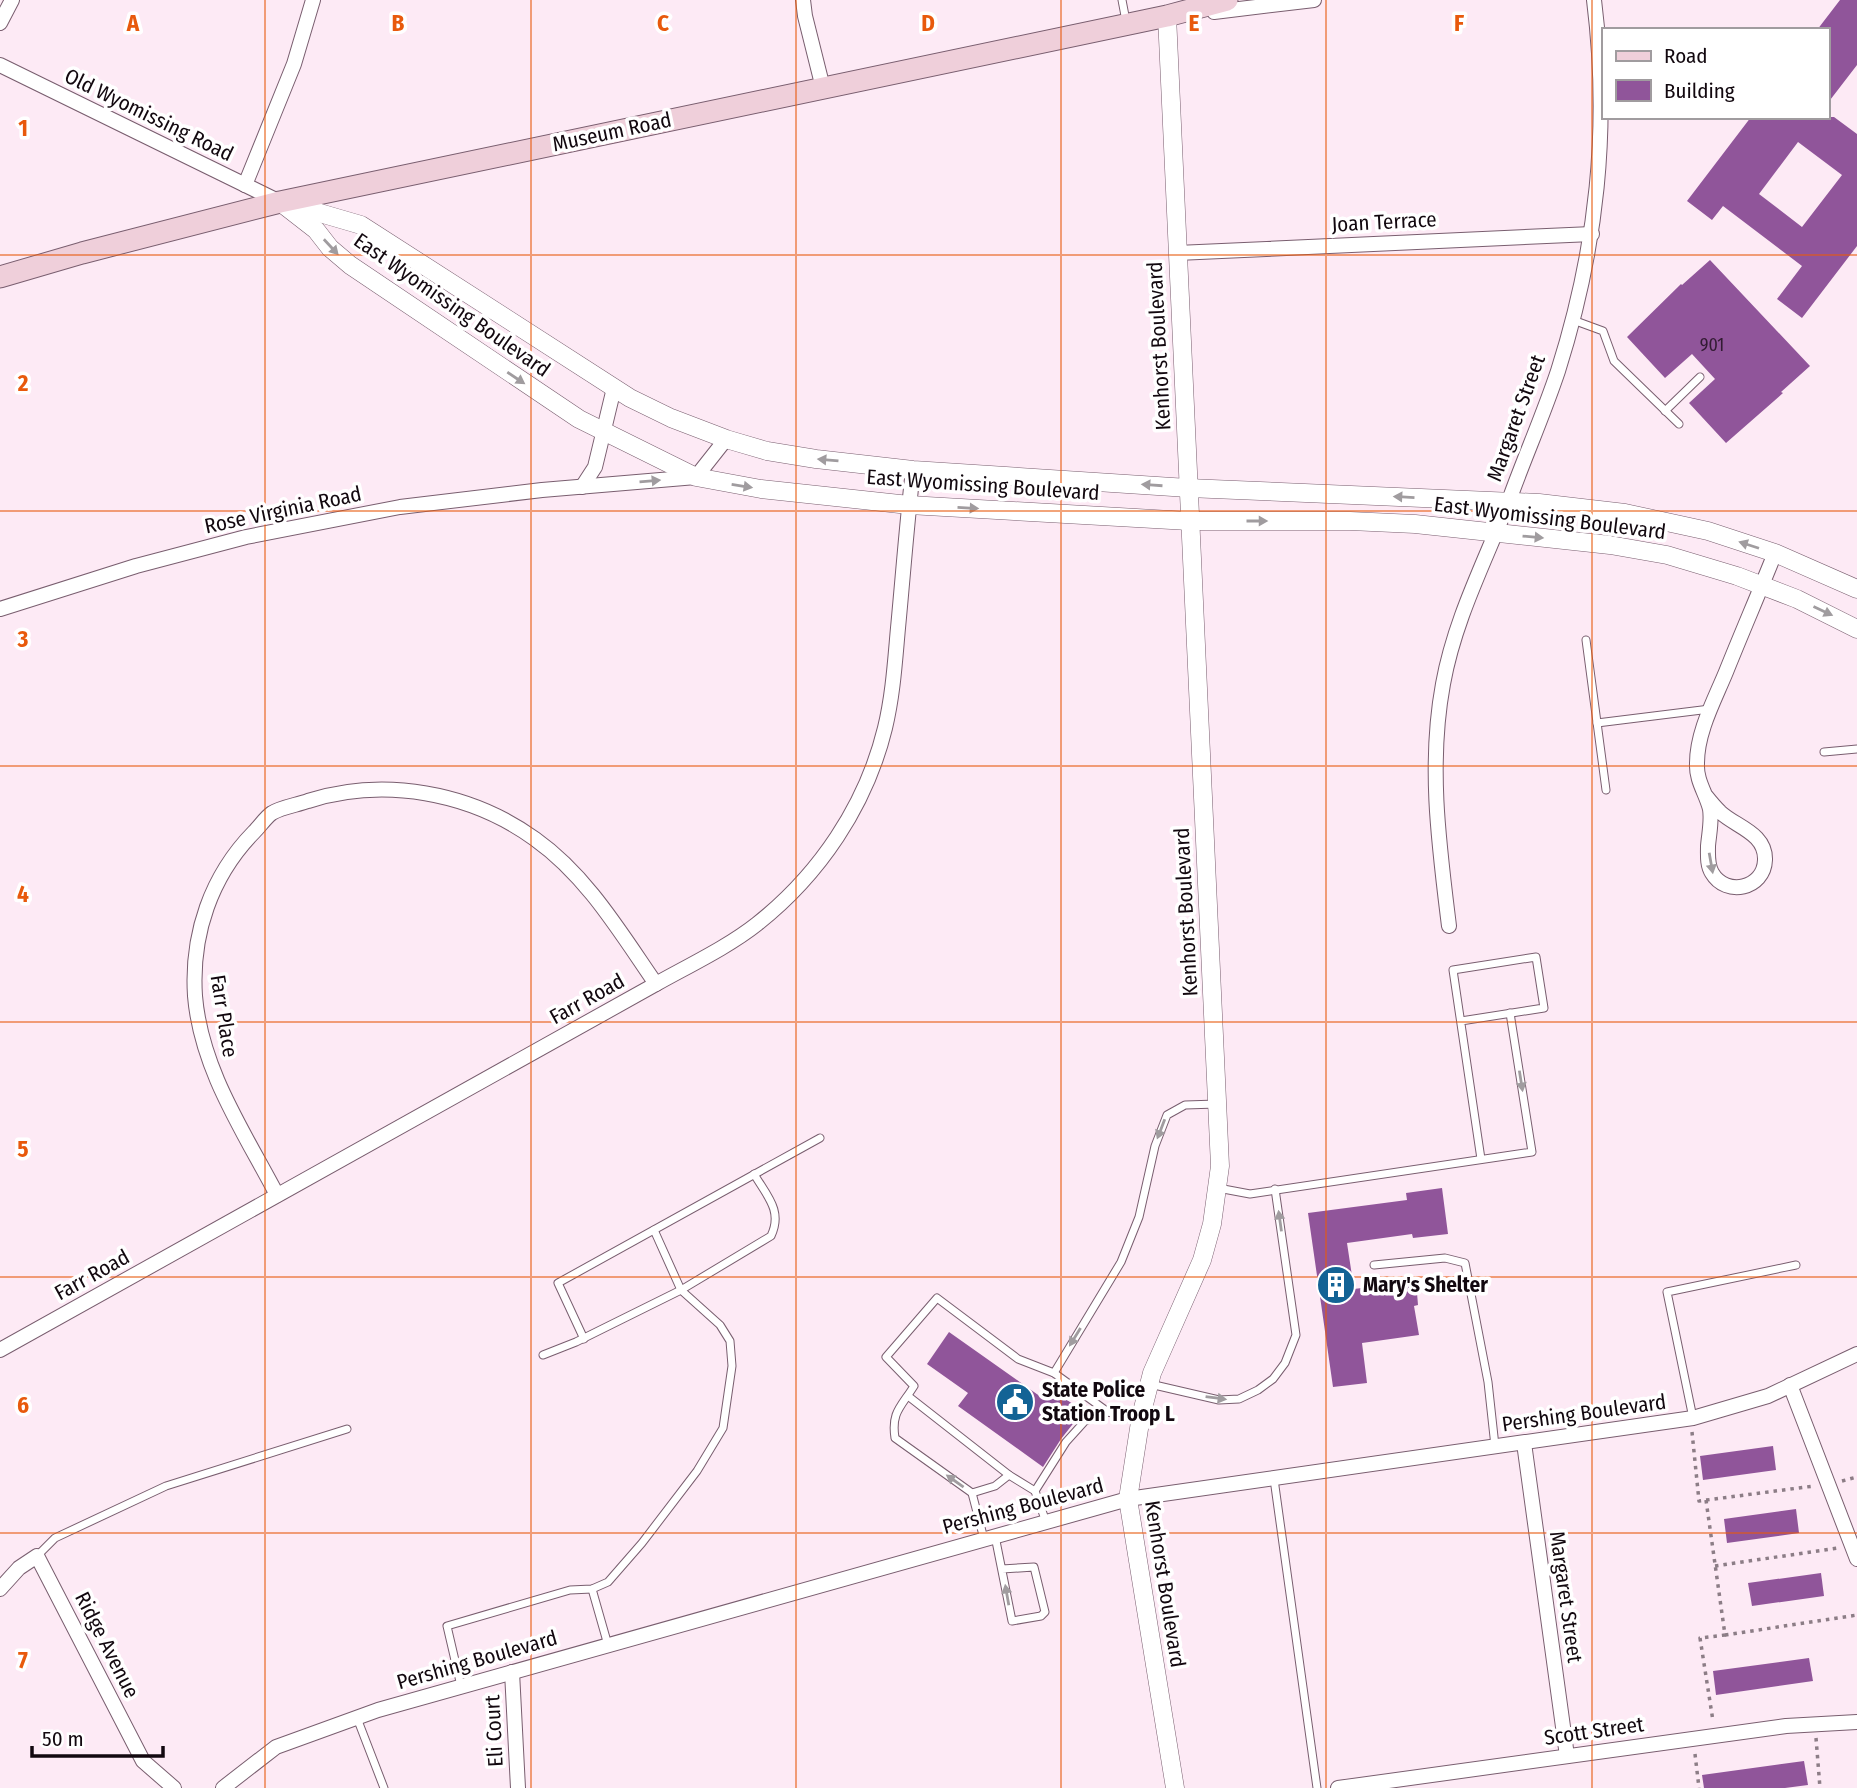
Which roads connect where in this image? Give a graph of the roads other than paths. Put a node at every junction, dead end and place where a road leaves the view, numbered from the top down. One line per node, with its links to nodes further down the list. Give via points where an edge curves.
1 (12, 0): 9 (street)
2 (313, 0): 13 (street, via 294,64)
3 (803, 0): 12 (street)
4 (1122, 0): 10 (lane)
5 (1227, 0): 8 (main road, Museum Road)
6 (1314, 0): 8 (street)
7 (1594, 0): 15 (street, Margaret Street, via 1602,83)
8 (1167, 16): 10 (main road, Museum Road); 16 (street, Kenhorst Boulevard)
9 (0, 23)
10 (1127, 25): 12 (main road, Museum Road)
11 (0, 65): 13 (street, Old Wyomissing Road)
12 (823, 88): 14 (main road, Museum Road)
13 (245, 185): 14 (street, Old Wyomissing Road)
14 (280, 202): 17 (main road, Museum Road); 20 (street, East Wyomissing Boulevard, via 361,225); 23 (street, East Wyomissing Boulevard, one-way to 23, via 316,230 349,265)
15 (1592, 234): 16 (street, Joan Terrace); 18 (street, Margaret Street)
16 (1177, 253): 28 (street, Kenhorst Boulevard)
17 (0, 277)
18 (1573, 320): 21 (lane, via 1603,331 1614,361); 29 (street, Margaret Street)
19 (1700, 377): 21 (lane)
20 (614, 388): 23 (street); 24 (street, East Wyomissing Boulevard, via 671,418)
21 (1665, 411): 22 (lane)
22 (1679, 424)
23 (603, 431): 26 (street, East Wyomissing Boulevard); 27 (street, via 595,467)
24 (726, 439): 25 (street, East Wyomissing Boulevard, one-way to 24, via 767,451); 26 (street)
25 (913, 470): 28 (street, East Wyomissing Boulevard, one-way to 25); 30 (street, Farr Road)
26 (696, 477): 27 (street, Rose Virginia Road, one-way to 26); 30 (street, East Wyomissing Boulevard, one-way to 30)
27 (582, 487): 36 (street, Rose Virginia Road, via 400,507 246,537)
28 (1188, 488): 29 (street, East Wyomissing Boulevard, one-way to 28); 31 (street, Kenhorst Boulevard)
29 (1508, 502): 32 (street, Margaret Street); 33 (street, East Wyomissing Boulevard, one-way to 29, via 1653,518)
30 (909, 505): 31 (street, East Wyomissing Boulevard, one-way to 31); 46 (street, Farr Road, via 891,701 880,747 849,818 820,862 785,901 754,926)
31 (1189, 521): 32 (street, East Wyomissing Boulevard, one-way to 32, via 1350,521); 49 (street, Kenhorst Boulevard)
32 (1496, 534): 34 (street, East Wyomissing Boulevard, one-way to 34, via 1640,549); 45 (street, Margaret Street, via 1464,607 1438,717 1435,789)
33 (1776, 553): 34 (street); 35 (street, East Wyomissing Boulevard)
34 (1763, 584): 37 (street, East Wyomissing Boulevard, one-way to 37); 39 (street)
35 (1857, 589)
36 (0, 609)
37 (1857, 629)
38 (1586, 640): 40 (lane)
39 (1710, 709): 40 (lane); 44 (street, via 1696,764)
40 (1597, 723): 43 (lane)
41 (1857, 748): 42 (lane)
42 (1824, 752)
43 (1606, 790)
44 (1706, 796): 44 (street, one-way to 44, via 1712,874 1733,887 1753,884 1762,874 1764,850 1750,831 1719,812)
45 (1449, 926)
46 (656, 984): 55 (street, Farr Road); 55 (street, Farr Place, via 579,878 534,838 484,811 433,795 376,789 334,793 273,812 236,850 214,888 199,934 195,997 213,1074)
47 (1510, 1013): 48 (lane); 48 (lane, via 1544,1008 1536,957 1453,970); 51 (lane, one-way to 51, via 1532,1152)
48 (1461, 1021): 51 (lane)
49 (1218, 1104): 53 (street, Kenhorst Boulevard); 64 (lane, one-way to 64, via 1185,1105 1167,1115 1139,1217 1121,1262)
50 (820, 1138): 52 (lane)
51 (1481, 1159): 54 (lane)
52 (754, 1174): 56 (lane); 59 (lane, via 776,1212 771,1236)
53 (1217, 1188): 54 (lane, via 1250,1194); 65 (street, Kenhorst Boulevard, via 1202,1260)
54 (1275, 1189): 65 (lane, one-way to 54, via 1219,1400 1239,1399 1273,1379 1285,1363 1296,1335)
55 (277, 1195): 61 (street, Farr Road)
56 (654, 1230): 59 (lane); 60 (lane, via 558,1283)
57 (1374, 1265): 73 (lane, via 1445,1258 1465,1263 1488,1382)
58 (1796, 1265): 69 (lane, via 1667,1292)
59 (681, 1290): 60 (lane); 85 (lane, via 720,1325 730,1341 732,1366 723,1428 697,1471 642,1543 608,1582)
60 (584, 1339): 63 (lane)
61 (0, 1350)
62 (1857, 1354): 66 (street, Pershing Boulevard)
63 (543, 1355)
64 (1054, 1373): 67 (lane, via 1018,1359 937,1298 886,1357 914,1386); 68 (lane)
65 (1150, 1384): 70 (street, Kenhorst Boulevard)
66 (1790, 1385): 69 (street, Pershing Boulevard); 81 (street)
67 (908, 1396): 74 (lane); 77 (lane, one-way to 67, via 895,1438 897,1410)
68 (1108, 1412): 70 (lane); 76 (lane, via 1085,1421 1066,1441)
69 (1693, 1418): 72 (street, Pershing Boulevard)
70 (1140, 1421): 78 (street, Kenhorst Boulevard)
71 (347, 1429): 82 (lane, via 166,1486 55,1538)
72 (1524, 1443): 73 (street, Pershing Boulevard); 91 (street, Margaret Street)
73 (1495, 1447): 75 (street, Pershing Boulevard)
74 (1009, 1475): 76 (lane); 77 (lane, via 995,1486)
75 (1274, 1479): 78 (street, Pershing Boulevard); 97 (lane)
76 (1035, 1491): 79 (lane)
77 (972, 1493): 80 (lane)
78 (1128, 1499): 79 (street, Pershing Boulevard); 96 (street, Kenhorst Boulevard)
79 (1046, 1521): 80 (street, Pershing Boulevard)
80 (990, 1537): 83 (lane); 86 (street, Pershing Boulevard)
81 (1855, 1553)
82 (37, 1556): 84 (street); 92 (street, Ridge Avenue, via 143,1761)
83 (1002, 1569): 83 (lane, one-way to 83, via 1032,1565 1045,1612 1041,1616 1012,1621)
84 (0, 1589)
85 (592, 1589): 86 (lane); 88 (lane, via 570,1590 447,1626)
86 (608, 1644): 87 (street, Pershing Boulevard)
87 (512, 1672): 88 (street, Pershing Boulevard); 95 (street, Eli Court)
88 (461, 1686): 89 (street, Pershing Boulevard)
89 (357, 1718): 93 (street, Pershing Boulevard, via 276,1747); 94 (lane)
90 (1857, 1722): 91 (street, Scott Street, via 1815,1723)
91 (1567, 1756): 98 (street, Scott Street)
92 (174, 1788)
93 (223, 1788)
94 (384, 1788)
95 (518, 1788)
96 (1175, 1788)
97 (1317, 1788)
98 (1338, 1788)

